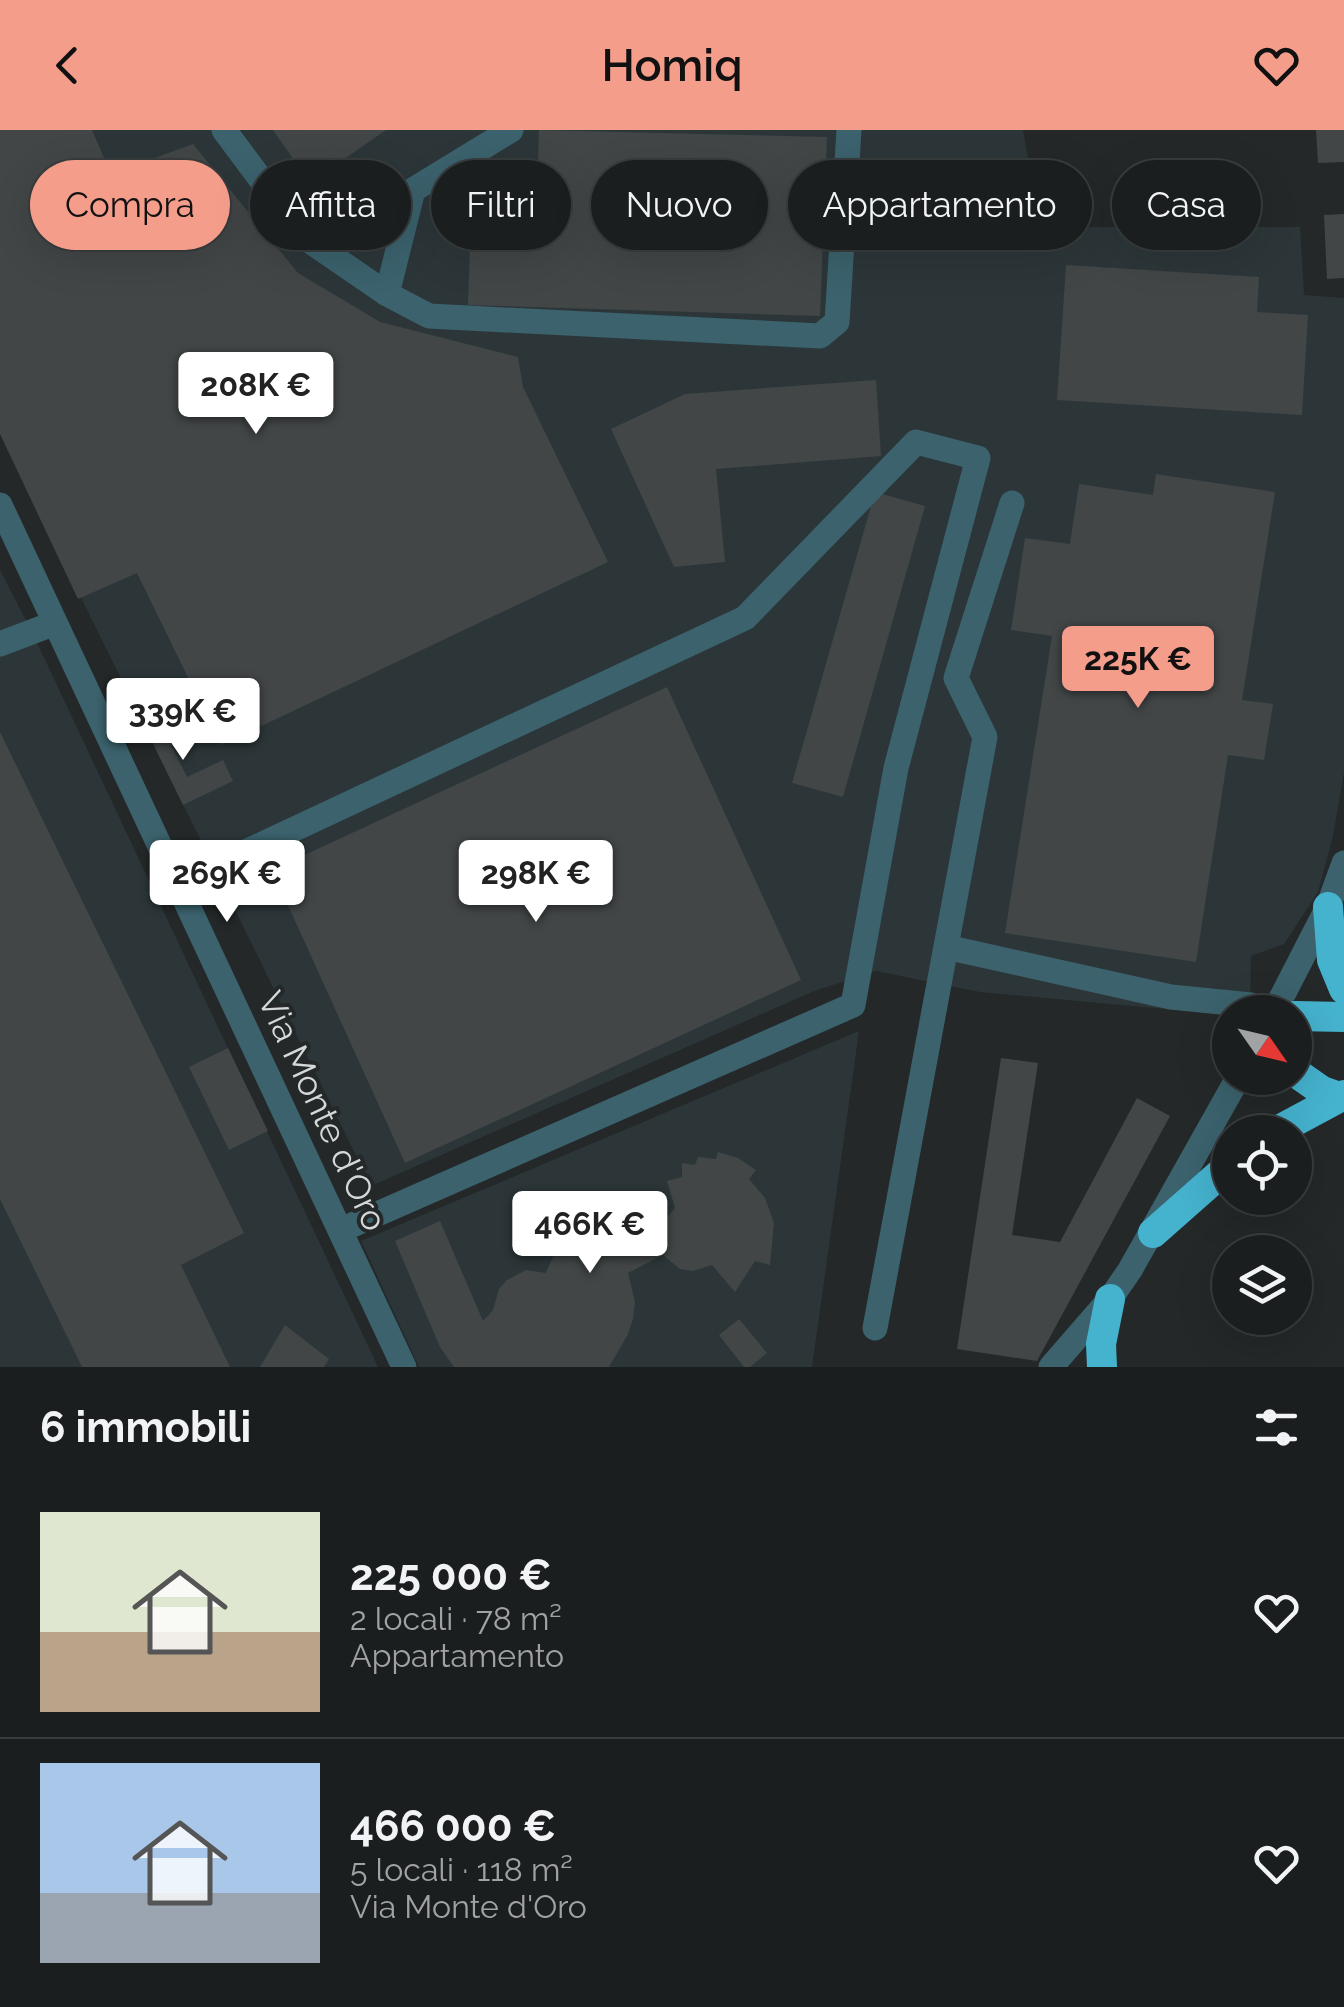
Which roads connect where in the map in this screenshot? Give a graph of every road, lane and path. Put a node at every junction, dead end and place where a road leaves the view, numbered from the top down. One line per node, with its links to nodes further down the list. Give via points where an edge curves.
1 (224, 130): 4 (street, via 304,237)
2 (511, 130): 4 (street, via 413,190)
3 (848, 130): 4 (street, via 837,322 820,336 429,316)
4 (387, 294)
5 (1012, 503): 12 (street, via 956,678 986,738)
6 (0, 505): 7 (street, Via Monte d'Oro)
7 (55, 623): 8 (street); 10 (street, Via Monte d'Oro)
8 (0, 644)
9 (1344, 863): 11 (street)
10 (177, 884): 23 (street, Via Monte d'Oro); 23 (street, via 746,618 916,442 978,458 896,768 853,1005)
11 (1328, 907): 13 (highway, via 1332,960); 14 (street)
12 (946, 947): 15 (street); 26 (street)
13 (1344, 989)
14 (1283, 995)
15 (1212, 1001)
16 (1312, 1016): 17 (highway)
17 (1344, 1017)
18 (1312, 1084): 20 (highway)
19 (1229, 1095): 24 (street)
20 (1342, 1096): 21 (highway)
21 (1306, 1115)
22 (1212, 1182): 24 (highway)
23 (341, 1230): 27 (street, Via Monte d'Oro)
24 (1153, 1233): 25 (street)
25 (1110, 1300): 28 (street); 29 (highway)
26 (875, 1328)
27 (404, 1367)
28 (1052, 1367)
29 (1102, 1367)

